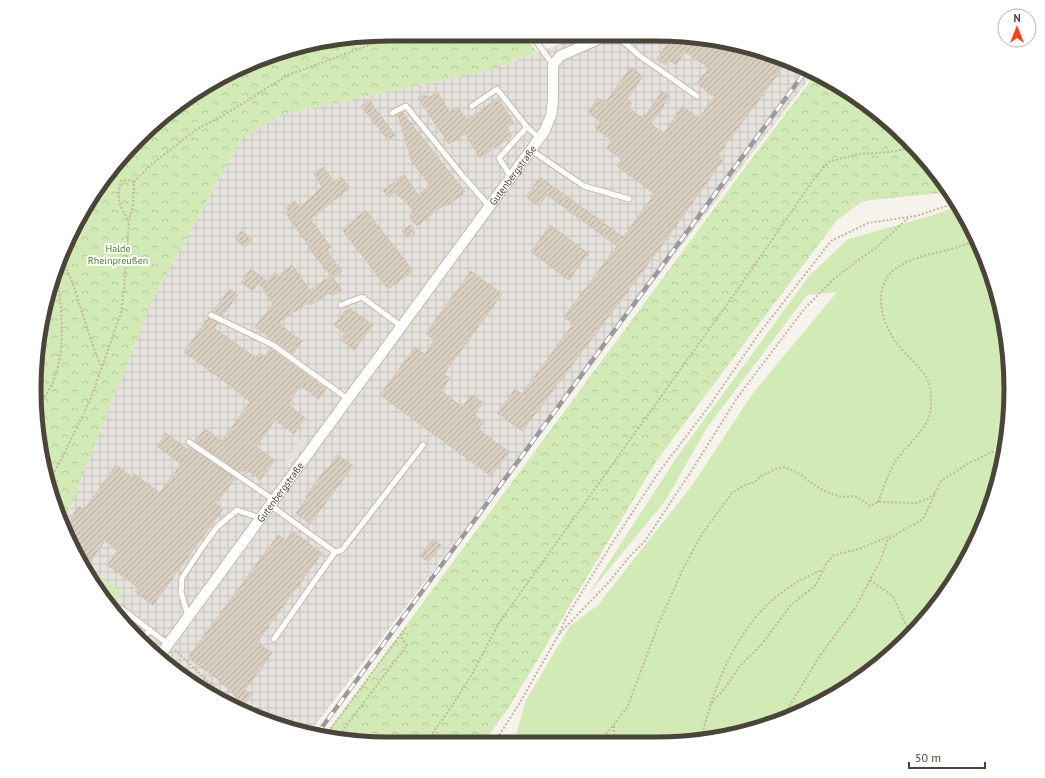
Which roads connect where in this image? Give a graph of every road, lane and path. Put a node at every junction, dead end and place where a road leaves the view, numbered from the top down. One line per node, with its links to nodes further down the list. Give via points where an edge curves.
1 (379, 41): 16 (path, via 288,75 198,129 152,164)
2 (536, 41): 6 (lane)
3 (545, 41): 6 (path)
4 (594, 41): 7 (street, via 560,56)
5 (623, 41): 8 (lane)
6 (538, 44): 7 (lane)
7 (553, 65): 12 (street, Gutenbergstraße, via 551,116)
8 (697, 96)
9 (472, 106): 11 (lane, via 497,89)
10 (392, 113): 19 (lane, via 406,106)
11 (527, 127): 12 (lane); 15 (lane, via 499,158)
12 (539, 138): 14 (street, Gutenbergstraße)
13 (907, 149): 61 (path, via 858,154 828,162 814,179 499,623 471,676)
14 (531, 150): 15 (street, Gutenbergstraße); 17 (lane, via 584,186)
15 (511, 176): 19 (street, Gutenbergstraße)
16 (134, 182): 21 (path, via 134,205); 21 (path, via 121,181 118,194 121,208)
17 (628, 199)
18 (951, 205): 20 (path)
19 (489, 206): 27 (street, Gutenbergstraße)
20 (909, 217): 48 (path, via 877,247 835,278 805,308 737,398 645,541); 48 (path, via 868,223 831,241 659,472 578,598)
21 (129, 221): 28 (path, via 121,313)
22 (971, 242): 37 (path, via 905,263 894,270 885,281 880,297 884,318 895,341 928,381 931,405 929,417 894,465)
23 (64, 263): 28 (path)
24 (58, 281): 30 (path, via 63,328 61,352 53,383)
25 (341, 305): 27 (lane, via 362,297)
26 (211, 315): 29 (lane, via 274,346)
27 (401, 326): 29 (street, Gutenbergstraße)
28 (101, 366): 34 (path, via 91,398)
29 (348, 399): 36 (street, Gutenbergstraße)
30 (41, 400)
31 (189, 442): 36 (lane)
32 (423, 445): 40 (lane, via 342,550)
33 (998, 451): 35 (path, via 969,463 941,481)
34 (52, 476)
35 (936, 492): 37 (path, via 928,499 916,503); 39 (path, via 923,519)
36 (272, 502): 38 (street, Gutenbergstraße); 40 (lane)
37 (878, 502): 57 (path, via 870,506 853,496 829,494 784,466 766,473 755,482 732,493 702,534 683,569 659,623 627,708)
38 (260, 518): 44 (street, Gutenbergstraße); 44 (lane, via 237,510 217,527 198,552 182,578 181,592)
39 (897, 533): 41 (path, via 860,549 834,555); 42 (path, via 888,539)
40 (335, 552): 51 (lane)
41 (823, 570): 55 (path, via 816,585 791,605); 55 (path, via 789,586 775,596 749,625 735,648)
42 (870, 580): 46 (path, via 893,596); 56 (path, via 856,607 819,657)
43 (122, 609): 47 (lane)
44 (188, 617): 52 (street, Gutenbergstraße)
45 (407, 626): 58 (path)
46 (908, 628)
47 (150, 630): 50 (lane); 52 (lane)
48 (559, 634): 62 (path)
49 (400, 636): 59 (path, via 408,645)
50 (145, 637)
51 (274, 639)
52 (168, 644): 53 (street, Gutenbergstraße); 54 (path)
53 (162, 653)
54 (220, 693)
55 (711, 704): 60 (path)
56 (786, 712)
57 (614, 725): 63 (path); 64 (path)
58 (329, 731)
59 (341, 733)
60 (702, 734)
61 (429, 737)
62 (497, 737)
63 (603, 737)
64 (614, 737)

